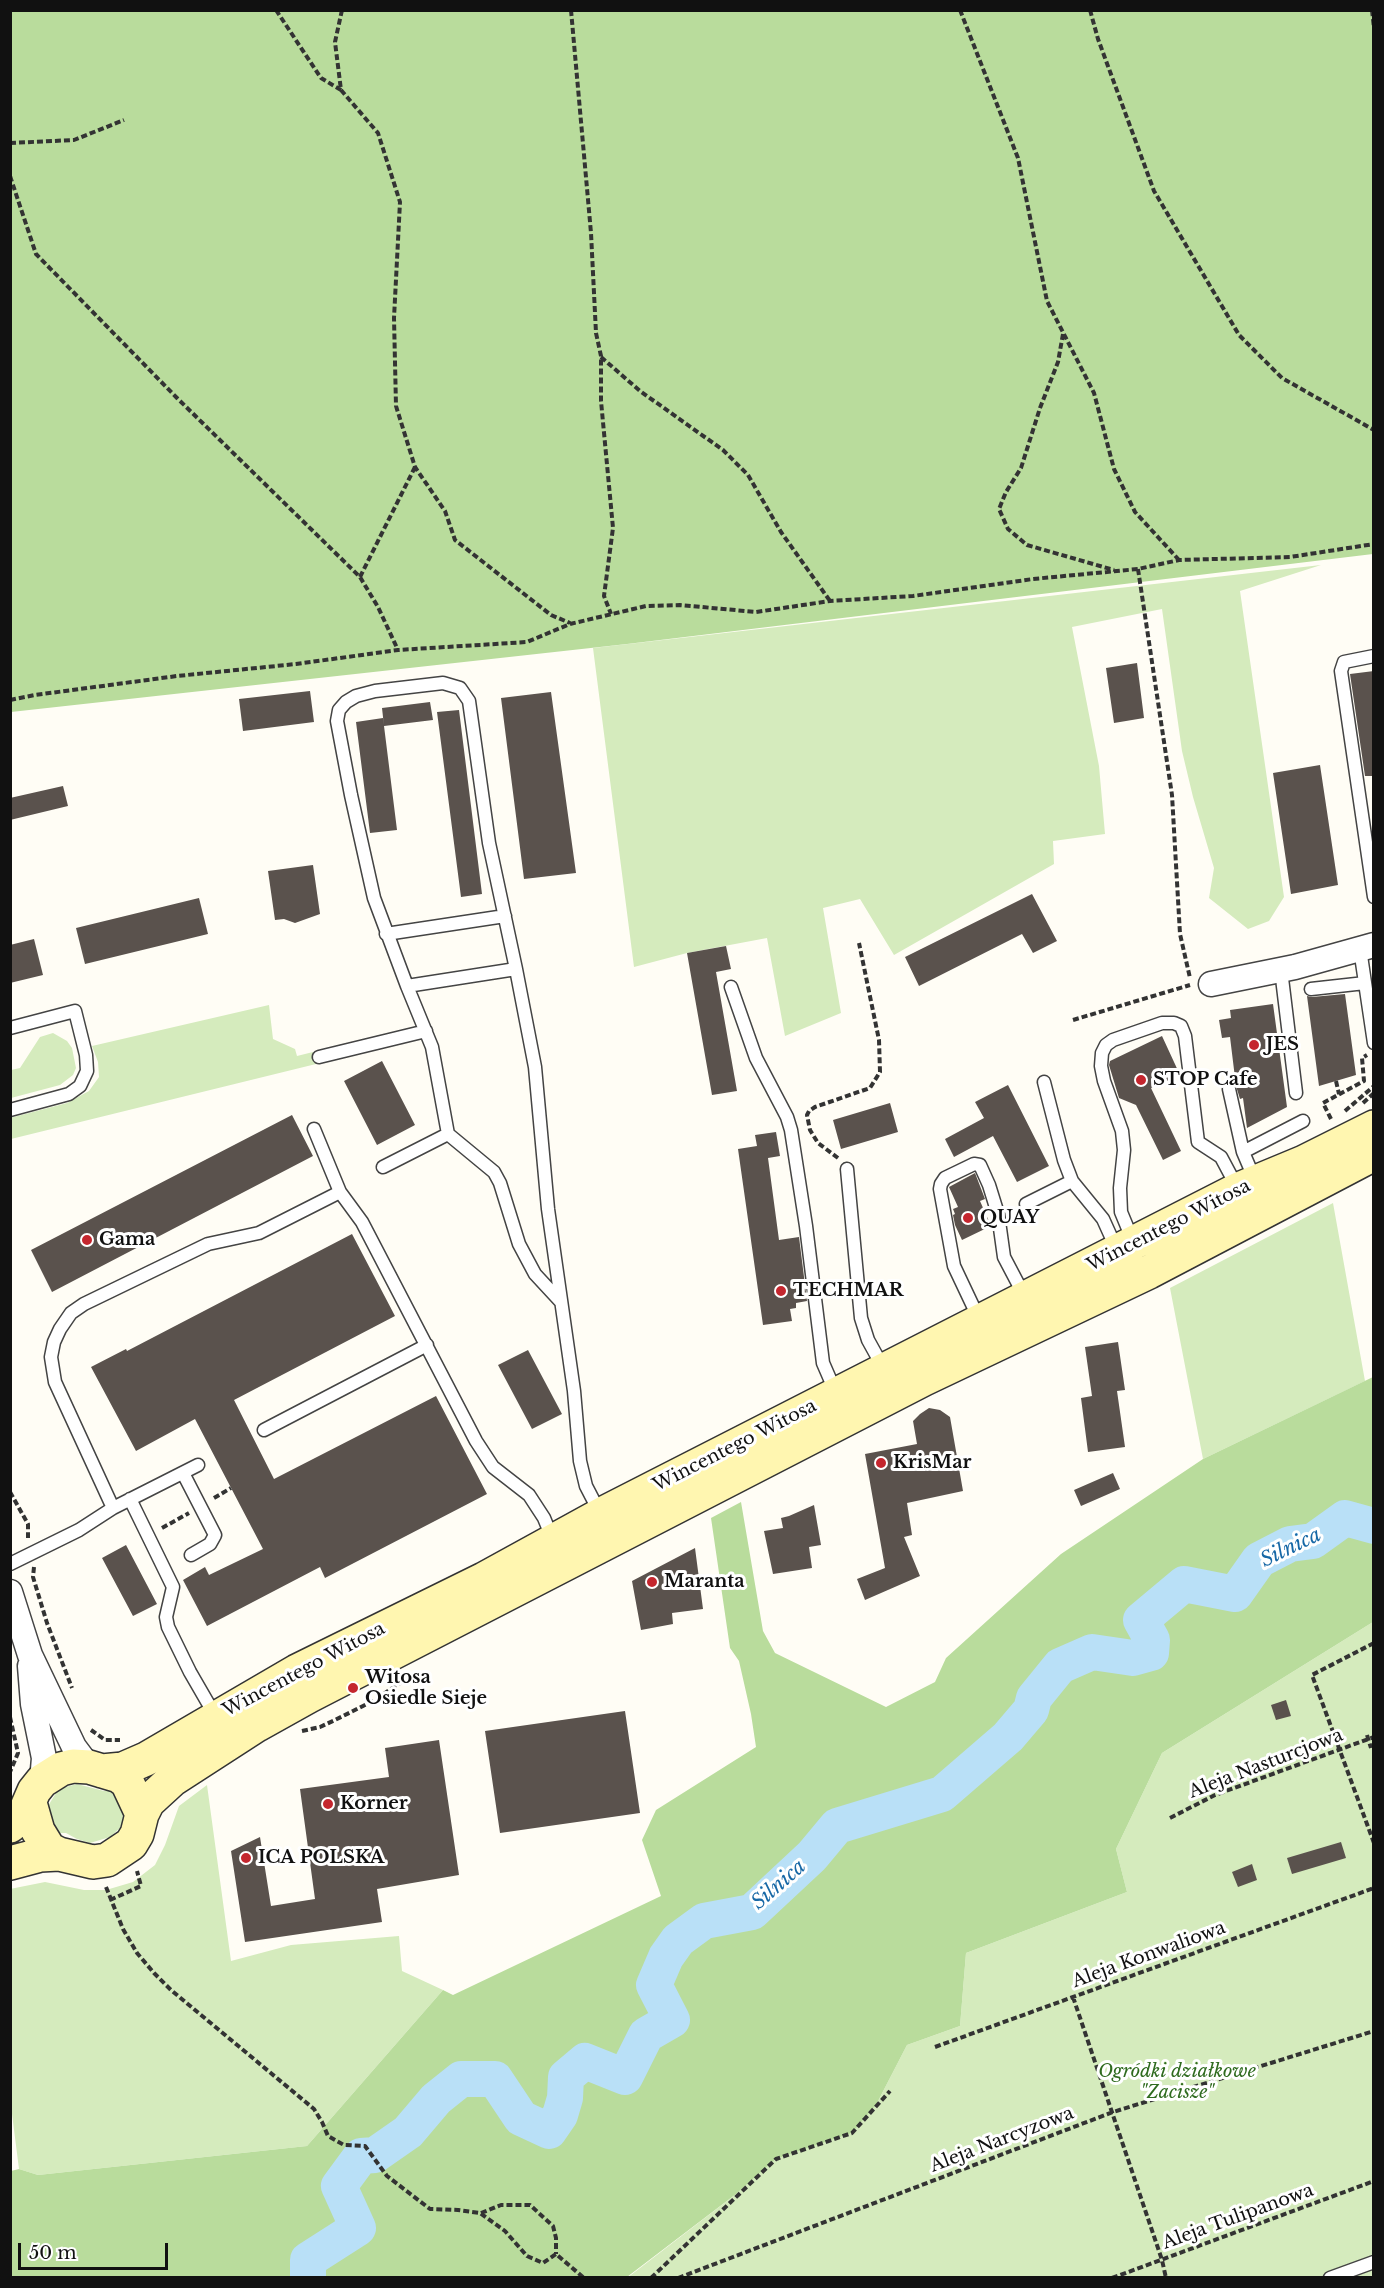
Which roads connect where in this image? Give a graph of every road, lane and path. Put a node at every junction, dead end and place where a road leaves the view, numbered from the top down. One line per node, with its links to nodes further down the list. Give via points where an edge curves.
1 (276, 10): 8 (path, via 321,78)
2 (342, 10): 8 (path, via 335,42)
3 (571, 10): 13 (path)
4 (960, 10): 12 (path, via 1018,158 1047,301)
5 (1090, 10): 14 (path, via 1154,191 1239,335 1282,378)
6 (1372, 10): 7 (path)
7 (1374, 28)
8 (341, 90): 15 (path, via 378,134 400,202 394,318 396,406)
9 (124, 120): 10 (path, via 74,140)
10 (10, 143)
11 (10, 176): 20 (path, via 36,254)
12 (1064, 333): 17 (path, via 1094,393 1114,469 1135,512); 19 (path, via 1058,362 1021,468 999,510 1008,530 1027,545)
13 (601, 356): 21 (path, via 640,391 723,450 748,475 780,532); 22 (path, via 601,401 613,528 604,596)
14 (1374, 430)
15 (415, 468): 20 (path); 23 (path, via 445,511 455,540 551,615)
16 (1374, 544): 17 (path, via 1290,557)
17 (1179, 560): 18 (path)
18 (1138, 569): 19 (path); 35 (path, via 1169,774 1180,933)
19 (1117, 571): 21 (path, via 913,596)
20 (360, 577): 24 (path)
21 (830, 601): 22 (path, via 756,612 680,605 646,606)
22 (611, 614): 23 (path)
23 (570, 624): 24 (path, via 527,642)
24 (398, 650): 26 (path)
25 (1374, 656): 27 (lane, via 1344,662 1341,670)
26 (10, 700)
27 (1374, 897)
28 (505, 916): 29 (lane); 29 (lane, via 489,843 466,694 454,684 443,683 375,691 345,702 338,721 366,864); 32 (lane)
29 (386, 934): 36 (lane)
30 (859, 943): 61 (path, via 879,1040 879,1072 870,1088 815,1107 807,1115 818,1143)
31 (1367, 947): 33 (street); 34 (lane)
32 (516, 969): 36 (lane); 69 (lane, via 534,1067)
33 (1281, 970): 35 (street); 49 (lane)
34 (1365, 983): 38 (lane); 42 (lane)
35 (1201, 984): 39 (path)
36 (406, 986): 41 (lane)
37 (731, 987): 73 (lane, via 756,1058 791,1130 823,1363)
38 (1311, 989)
39 (1073, 1020)
40 (10, 1028): 52 (lane, via 75,1011 87,1071 80,1086 69,1094)
41 (426, 1031): 44 (lane); 57 (lane, via 438,1069)
42 (1374, 1043)
43 (1374, 1055): 50 (path, via 1362,1058 1364,1081)
44 (319, 1057)
45 (1336, 1081): 50 (path)
46 (1044, 1082): 62 (lane)
47 (1374, 1086): 51 (path)
48 (1229, 1089): 58 (lane)
49 (1296, 1093)
50 (1339, 1094): 54 (path, via 1323,1102)
51 (1362, 1096)
52 (10, 1110)
53 (1303, 1121): 58 (lane)
54 (1331, 1122)
55 (1374, 1127): 64 (main road, Wincentego Witosa)
56 (314, 1129): 63 (lane)
57 (448, 1134): 60 (lane); 69 (lane, via 494,1172 519,1244 535,1274)
58 (1243, 1152): 64 (lane)
59 (1374, 1154): 66 (main road, Wincentego Witosa)
60 (383, 1167)
61 (847, 1169): 72 (lane, via 861,1318)
62 (1072, 1180): 65 (lane); 67 (lane)
63 (340, 1192): 71 (lane, via 362,1222); 79 (lane, via 259,1233 208,1244 71,1313 54,1342 52,1370)
64 (1240, 1198): 66 (lane); 67 (main road, Wincentego Witosa); 67 (lane, via 1221,1157 1198,1142 1181,1026 1162,1023 1113,1040 1102,1053 1101,1066 1122,1131 1120,1188)
65 (1026, 1204)
66 (1209, 1240): 104 (main road, Wincentego Witosa, via 944,1369 309,1696 172,1780 148,1802)
67 (1126, 1247): 68 (main road, Wincentego Witosa)
68 (1026, 1298): 70 (main road, Wincentego Witosa); 70 (lane, via 1005,1257 989,1185 980,1165 974,1164 945,1178 940,1189 954,1266)
69 (560, 1301): 80 (lane, via 581,1468)
70 (980, 1321): 72 (main road, Wincentego Witosa)
71 (427, 1345): 74 (lane); 81 (lane, via 476,1441 493,1467 529,1495)
72 (884, 1369): 73 (main road, Wincentego Witosa)
73 (837, 1394): 80 (main road, Wincentego Witosa)
74 (264, 1430)
75 (198, 1465): 76 (lane)
76 (183, 1473): 78 (lane); 83 (lane, via 215,1535 210,1544)
77 (10, 1492): 82 (path, via 28,1524)
78 (130, 1499): 79 (lane); 92 (lane, via 173,1587 166,1617 168,1627)
79 (113, 1508): 84 (lane, via 79,1530)
80 (601, 1515): 81 (main road, Wincentego Witosa)
81 (553, 1541): 92 (main road, Wincentego Witosa, via 297,1671)
82 (27, 1542)
83 (191, 1555)
84 (10, 1564)
85 (34, 1564): 90 (path, via 33,1577 47,1623)
86 (10, 1592): 88 (street)
87 (1374, 1643): 100 (path, via 1312,1676)
88 (30, 1654): 101 (street, via 74,1747); 103 (street, via 33,1704 44,1758)
89 (410, 1676): 94 (path, via 374,1701)
90 (74, 1692)
91 (10, 1717): 102 (path, via 18,1753)
92 (217, 1718): 101 (main road, Wincentego Witosa, via 135,1764)
93 (88, 1725): 98 (path, via 105,1740)
94 (320, 1727)
95 (86, 1733): 101 (path)
96 (1367, 1737): 97 (path, Aleja Nasturcjowa); 99 (path); 100 (path, Aleja Nasturcjowa)
97 (1374, 1737)
98 (127, 1739)
99 (1371, 1748)
100 (1338, 1750): 105 (path, Aleja Nasturcjowa, via 1215,1795); 106 (path)
101 (98, 1753): 103 (main road, via 61,1769); 104 (main road, via 127,1782)
102 (10, 1772)
103 (28, 1803): 107 (main road, via 44,1842)
104 (142, 1814): 107 (main road, via 131,1844 107,1860 93,1862)
105 (1170, 1818)
106 (1374, 1843)
107 (59, 1854): 108 (main road)
108 (10, 1863)
109 (137, 1871): 112 (path, via 141,1886)
110 (105, 1885): 112 (path)
111 (1374, 1888): 113 (path, Aleja Konwaliowa)
112 (110, 1900): 119 (path, via 137,1953 171,1990 314,2109 335,2142 365,2146 387,2176 430,2209)
113 (1073, 1996): 115 (path, Aleja Konwaliowa); 117 (path)
114 (1374, 2031): 117 (path, Aleja Narcyzowa)
115 (935, 2047)
116 (890, 2091): 124 (path, via 852,2133 776,2159)
117 (1113, 2112): 121 (path); 125 (path, Aleja Narcyzowa)
118 (1374, 2181): 121 (path, Aleja Tulipanowa)
119 (480, 2213): 120 (path, via 505,2231 527,2256 543,2263); 120 (path, via 501,2205 530,2205 553,2226)
120 (556, 2254): 123 (path)
121 (1162, 2260): 126 (path, Aleja Tulipanowa); 127 (path)
122 (1374, 2262): 128 (lane)
123 (584, 2277)
124 (651, 2277)
125 (678, 2277)
126 (1112, 2277)
127 (1166, 2277)
128 (1330, 2277)

